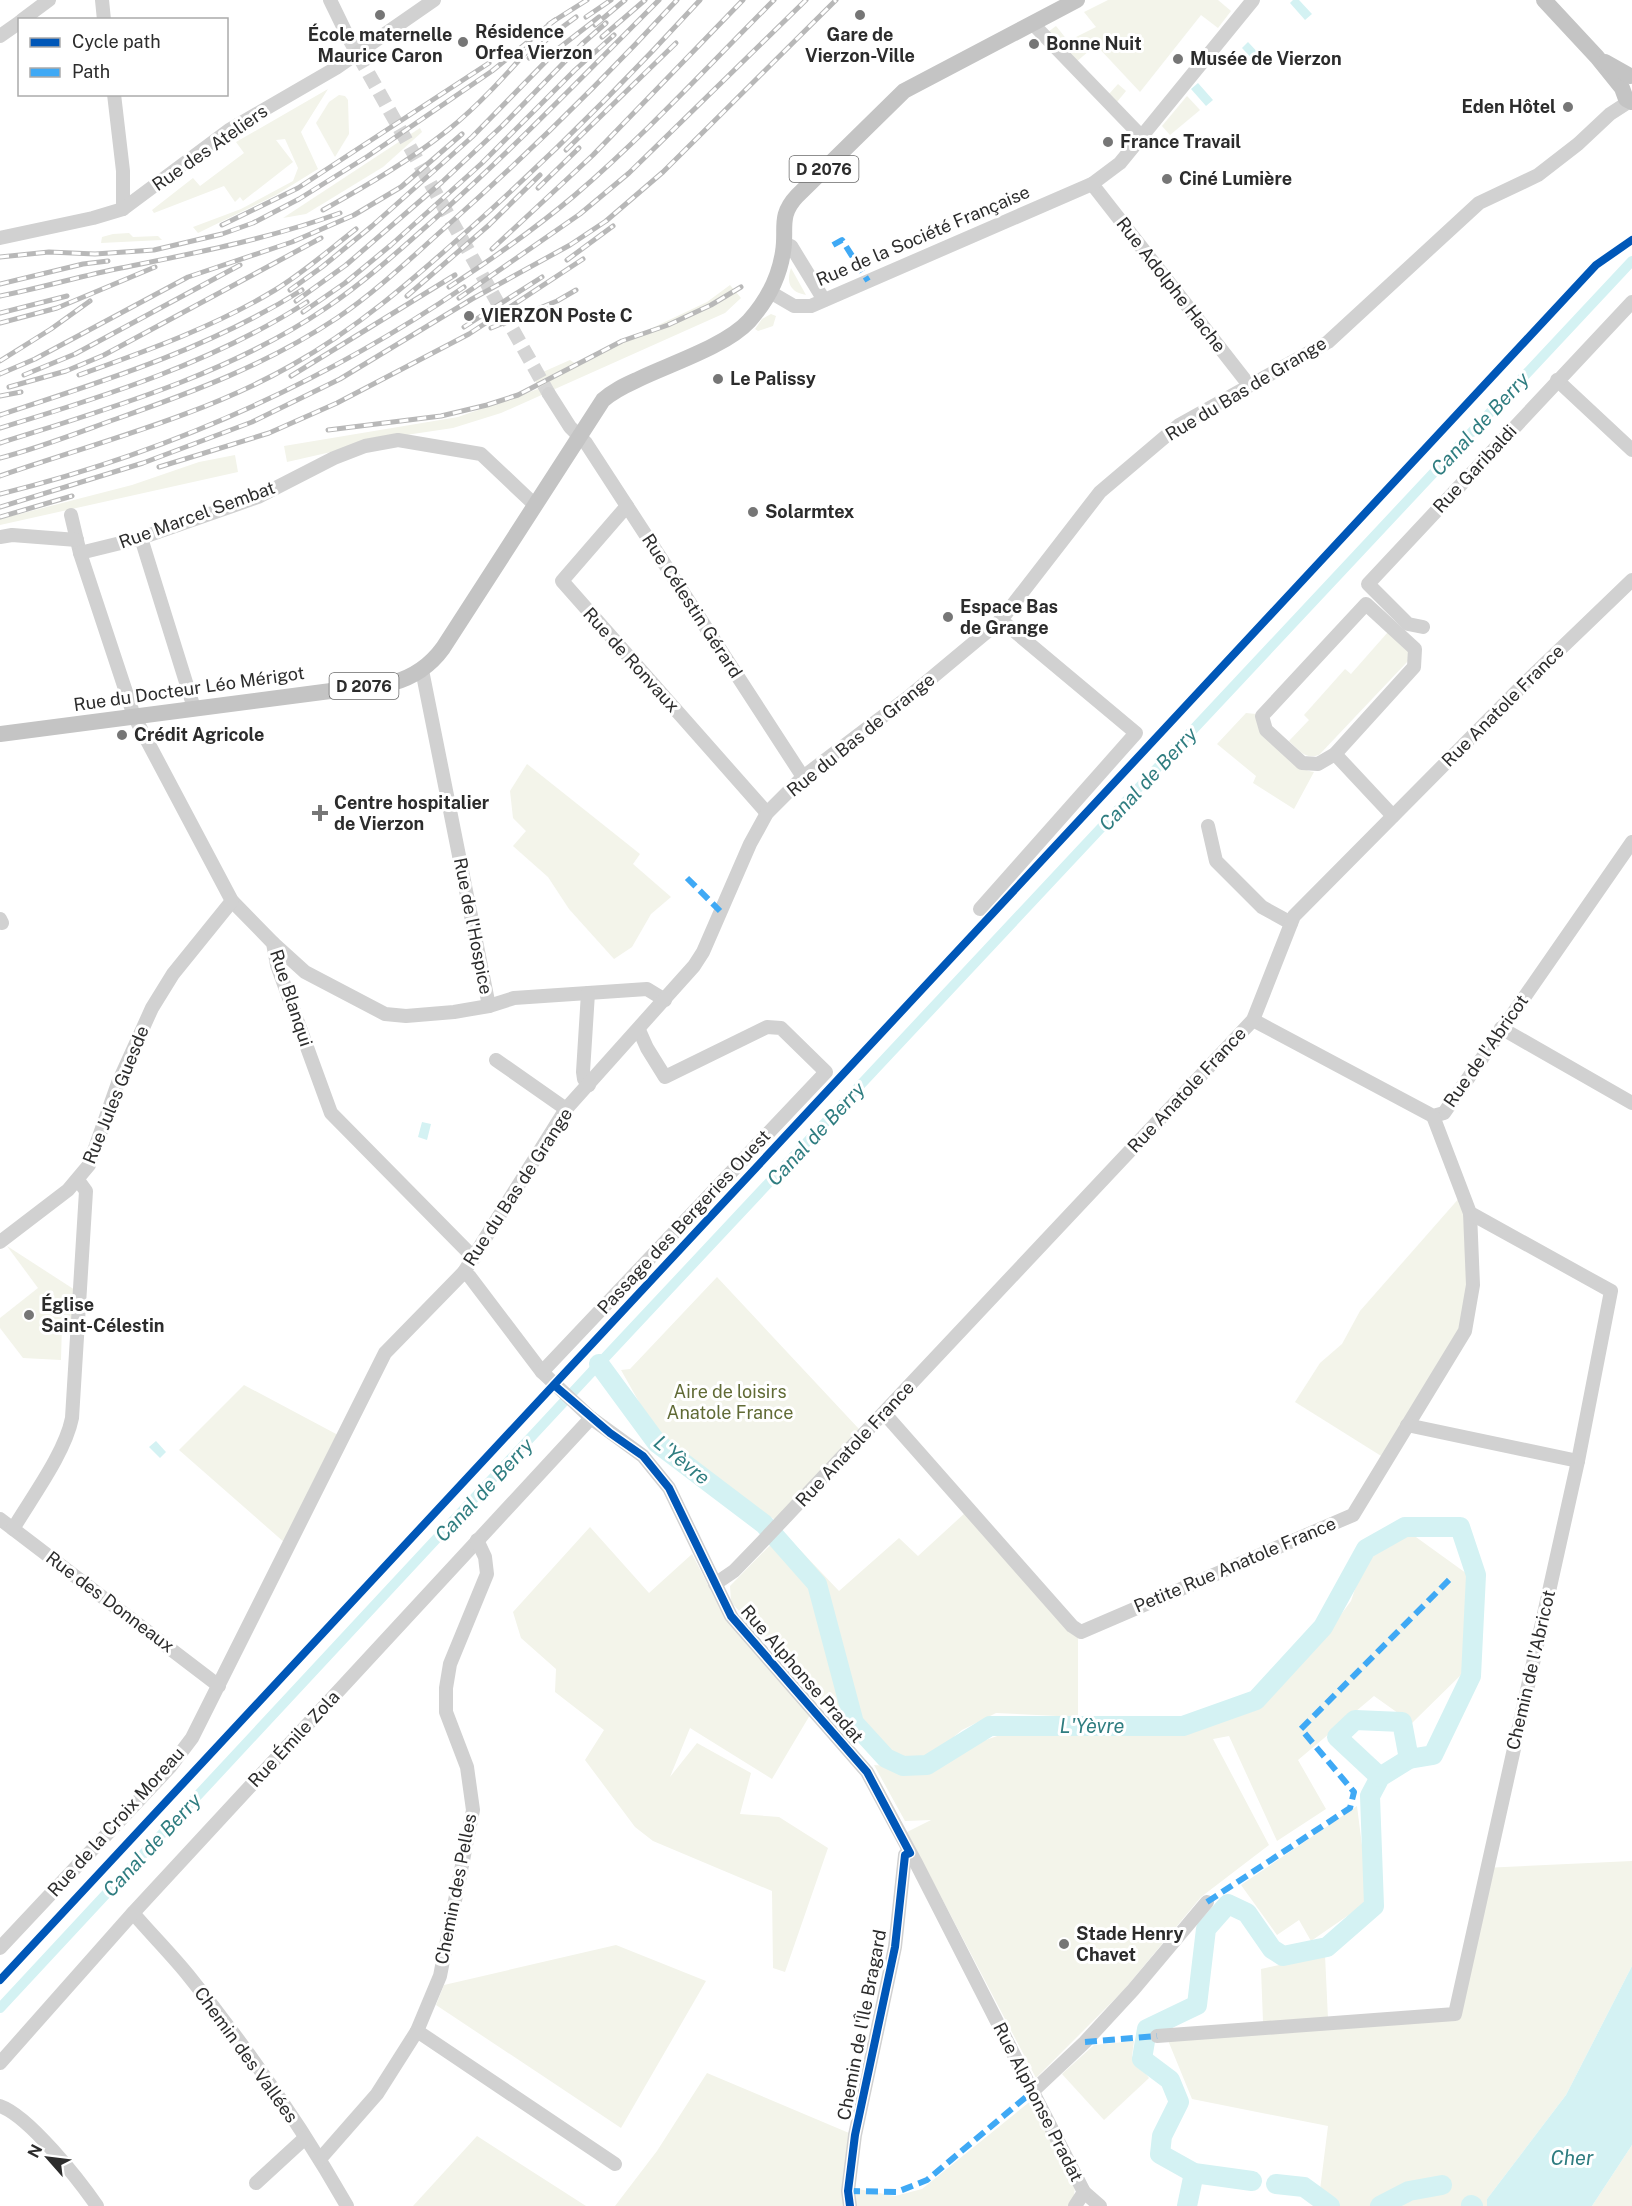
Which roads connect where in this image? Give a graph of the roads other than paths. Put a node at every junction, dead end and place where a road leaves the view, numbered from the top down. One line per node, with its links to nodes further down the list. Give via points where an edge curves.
1 (49, 0): 8 (street)
2 (102, 0): 9 (street)
3 (330, 0): 13 (street)
4 (434, 0): 18 (street, Rue des Ateliers, via 336,68 229,130)
5 (1077, 0): 11 (main road, D 2076)
6 (1254, 0): 16 (street, Rue de la Société Française)
7 (1544, 0): 14 (main road)
8 (25, 18)
9 (104, 18)
10 (18, 23): 12 (street)
11 (1032, 23): 16 (street); 21 (main road, D 2076, via 904,91 796,196 785,213 783,252)
12 (0, 36)
13 (348, 37)
14 (1628, 89): 25 (street, Rue du Bas de Grange, via 1610,114 1578,144 1539,175 1479,203 1328,342)
15 (114, 96): 18 (street)
16 (1142, 137): 17 (street, Rue de la Société Française, via 1120,163)
17 (1092, 184): 22 (street, Rue de la Société Française); 25 (street, Rue Adolphe Hache)
18 (123, 209): 19 (street, Rue des Ateliers)
19 (0, 238)
20 (791, 246): 22 (street)
21 (770, 292): 22 (street, Rue de la Société Française, via 794,306 811,306); 27 (main road, D 2076, via 736,333 612,392)
22 (824, 300)
23 (1632, 302): 24 (street, Rue Garibaldi)
24 (1557, 381): 28 (street); 37 (street, Rue Garibaldi, via 1368,584 1408,624)
25 (1250, 385): 36 (street, Rue du Bas de Grange, via 1179,425 1100,492)
26 (549, 394): 27 (street, Rue Célestin Gérard)
27 (579, 436): 29 (main road, Rue du Docteur Léo Mérigot / D 2076); 30 (street, Rue Célestin Gérard)
28 (1632, 450)
29 (535, 505): 33 (street, Rue Marcel Sembat, via 481,454 398,440 334,458 258,497); 38 (main road, Rue du Docteur Léo Mérigot / D 2076, via 443,648)
30 (627, 506): 43 (street, Rue Célestin Gérard); 44 (street, Rue de Ronvaux, via 562,581)
31 (71, 515): 34 (street)
32 (0, 537): 34 (street, Rue Marcel Sembat, via 12,535)
33 (141, 538): 34 (street, Rue Marcel Sembat); 39 (street)
34 (78, 547): 40 (street)
35 (1632, 580): 45 (street, Rue Anatole France)
36 (1001, 620): 43 (street, Rue du Bas de Grange); 49 (street, via 1136,733)
37 (1423, 627)
38 (422, 670): 39 (main road, Rue du Docteur Léo Mérigot / D 2076, via 392,683); 54 (street, Rue de l'Hospice)
39 (194, 708): 40 (main road, Rue du Docteur Léo Mérigot / D 2076)
40 (134, 716): 41 (main road, Rue du Docteur Léo Mérigot / D 2076); 48 (street, Rue Blanqui)
41 (0, 734)
42 (1335, 754): 42 (street, via 1414,667 1415,649 1366,604 1262,716 1266,730 1302,763 1318,764); 45 (street)
43 (803, 777): 44 (street, Rue du Bas de Grange)
44 (767, 813): 53 (street, Rue du Bas de Grange, via 703,952)
45 (1393, 816): 50 (street, Rue Anatole France)
46 (1208, 826): 50 (street, via 1216,861 1262,907)
47 (1632, 842): 56 (street, Rue de l'Abricot)
48 (232, 901): 51 (street, Rue Blanqui); 63 (street, Rue Jules Guesde, via 173,974 152,1008 118,1083 89,1165)
49 (980, 909)
50 (1291, 923): 55 (street, Rue Anatole France)
51 (273, 943): 54 (street, via 305,972 385,1014 406,1016); 66 (street, Rue Blanqui, via 277,965 331,1113)
52 (588, 993): 53 (street, via 647,989); 54 (street, via 514,998); 59 (street, via 583,1072)
53 (665, 1000): 57 (street, Rue du Bas de Grange)
54 (489, 1006)
55 (1254, 1020): 62 (street, Rue de l'Abricot); 69 (street, Rue Anatole France)
56 (1501, 1028): 60 (street); 62 (street, Rue de l'Abricot, via 1444,1113)
57 (639, 1030): 59 (street, Rue du Bas de Grange); 68 (street, Passage des Bergeries Ouest, via 665,1077 776,1026 826,1072)
58 (496, 1060): 61 (street)
59 (589, 1085): 61 (street, Rue du Bas de Grange)
60 (1632, 1103)
61 (566, 1109): 66 (street, Rue du Bas de Grange)
62 (1433, 1116): 64 (street)
63 (78, 1180): 65 (street, Rue Jules Guesde); 74 (street, via 86,1191 70,1429)
64 (1470, 1213): 71 (street, Petite Rue Anatole France, via 1473,1285 1465,1331); 72 (street, Chemin de l'Abricot, via 1611,1291)
65 (0, 1242)
66 (474, 1258): 67 (street, Rue du Bas de Grange)
67 (464, 1272): 68 (street, Rue Alphonse Pradat); 77 (street, Rue du Bas de Grange, via 385,1353)
68 (542, 1372): 70 (street, Rue Alphonse Pradat)
69 (884, 1413): 71 (street, Petite Rue Anatole France, via 1081,1632 1353,1515); 76 (street, Rue Anatole France, via 734,1571)
70 (591, 1418): 75 (street, Rue Émile Zola); 76 (street, Rue Alphonse Pradat, via 643,1456 669,1488)
71 (1407, 1425): 72 (street)
72 (1578, 1461): 83 (street, Chemin de l'Abricot, via 1455,2014)
73 (0, 1519): 74 (street, Rue des Donneaux)
74 (13, 1529): 77 (street, Rue des Donneaux)
75 (477, 1540): 80 (street, Rue Émile Zola); 82 (street, Chemin des Pelles, via 487,1574 450,1664 446,1688 446,1712 467,1767 473,1810 440,1976)
76 (715, 1584): 78 (street, Rue Alphonse Pradat, via 731,1616 867,1772)
77 (219, 1686): 81 (street, Rue de la Croix Moreau, via 192,1738 170,1767)
78 (910, 1853): 85 (street, Rue Alphonse Pradat); 94 (street, Chemin de l'Île Bragard, via 905,1856 895,1947 855,2135 848,2191)
79 (1207, 1902): 85 (street, via 1101,2024)
80 (133, 1913): 84 (street, Rue Émile Zola); 87 (street, Chemin des Vallées, via 187,1973 240,2042)
81 (0, 1948)
82 (417, 2031): 88 (street, Chemin des Pelles, via 377,2094); 89 (street)
83 (1156, 2036)
84 (0, 2063)
85 (1032, 2092): 91 (street, Rue Alphonse Pradat)
86 (0, 2106): 92 (street, via 14,2113 54,2152)
87 (305, 2138): 88 (street, Chemin des Vallées); 90 (street)
88 (320, 2159): 93 (street, Chemin des Vallées)
89 (615, 2164)
90 (255, 2183)
91 (1084, 2192): 95 (street, Rue Alphonse Pradat); 96 (street, Rue Alphonse Pradat)
92 (97, 2206)
93 (347, 2206)
94 (850, 2206)
95 (1075, 2206)
96 (1100, 2206)

